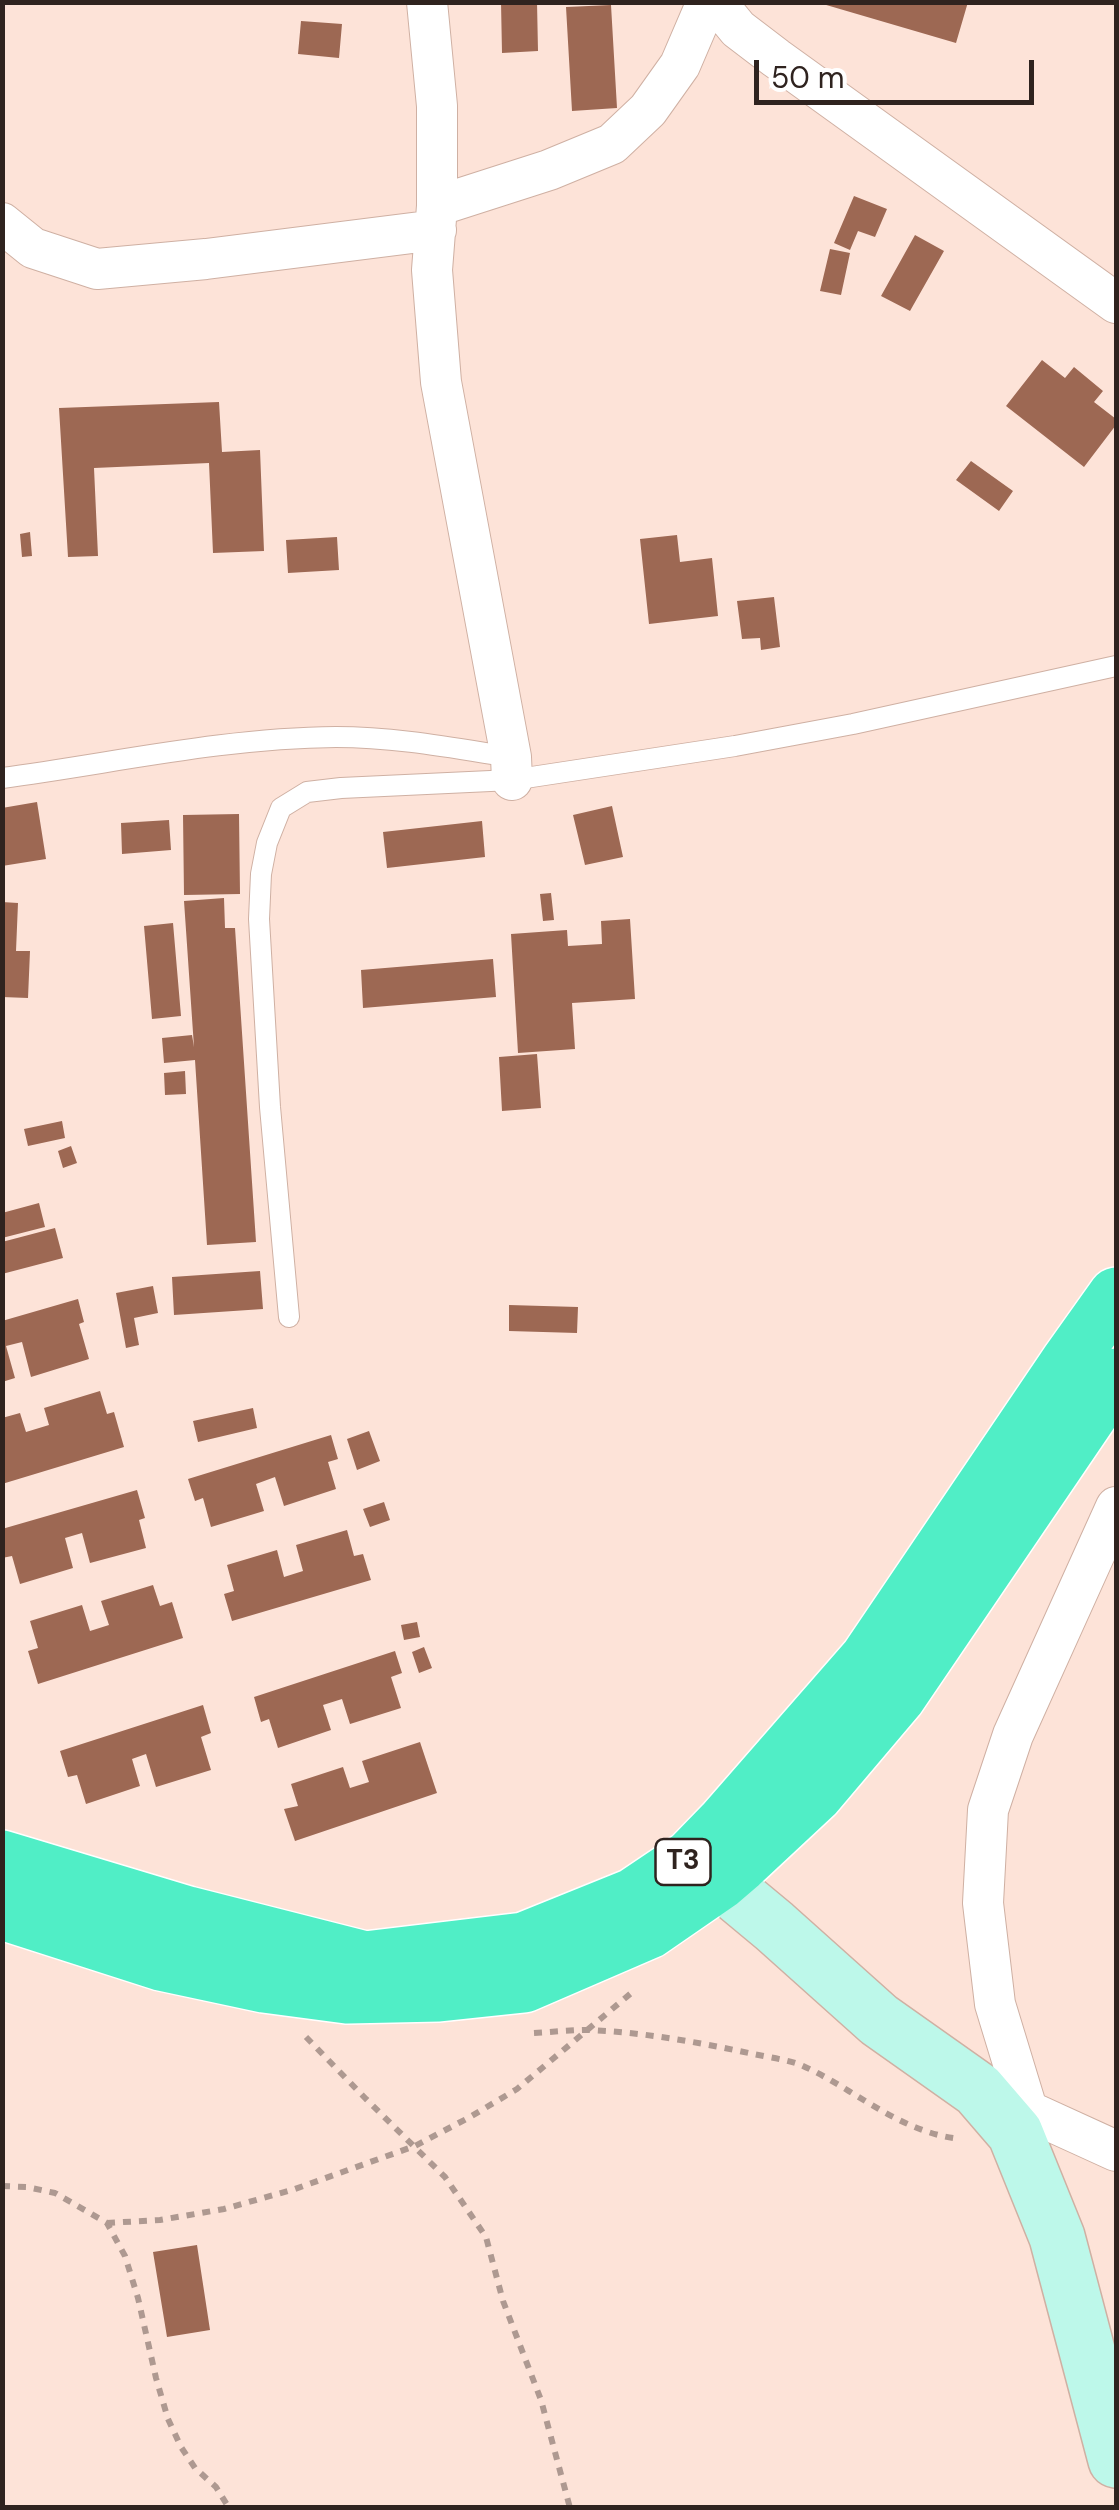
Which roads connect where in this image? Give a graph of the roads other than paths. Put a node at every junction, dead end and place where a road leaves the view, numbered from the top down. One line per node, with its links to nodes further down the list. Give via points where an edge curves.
1 (427, 2): 4 (street, via 437,106)
2 (707, 2): 4 (street, via 680,65 648,110 612,144)
3 (716, 2): 6 (street, via 776,58)
4 (436, 218): 5 (street, via 206,259 97,268 33,248); 8 (street, via 432,270 440,382)
5 (2, 223)
6 (1116, 304)
7 (1116, 666): 8 (lane, via 853,724 626,764)
8 (512, 769): 9 (lane, via 422,743 338,737 226,743); 11 (lane, via 307,792 281,808 267,842 259,919)
9 (2, 778)
10 (1116, 1296): 14 (highway, T3, via 868,1658)
11 (289, 1316)
12 (1116, 1376): 14 (highway, T3, via 898,1697 815,1795)
13 (1116, 1507): 17 (street, via 1013,1735 988,1810 982,1903)
14 (719, 1857): 15 (highway, T3, via 524,1940 364,1960); 16 (highway, T3, via 649,1931 524,1985 439,1994 348,1996 264,1985 161,1963); 17 (main road, via 774,1926 879,2020)
15 (2, 1858)
16 (2, 1912)
17 (1007, 2111): 18 (street); 19 (main road, via 1057,2238)
18 (1116, 2151)
19 (1116, 2460)

